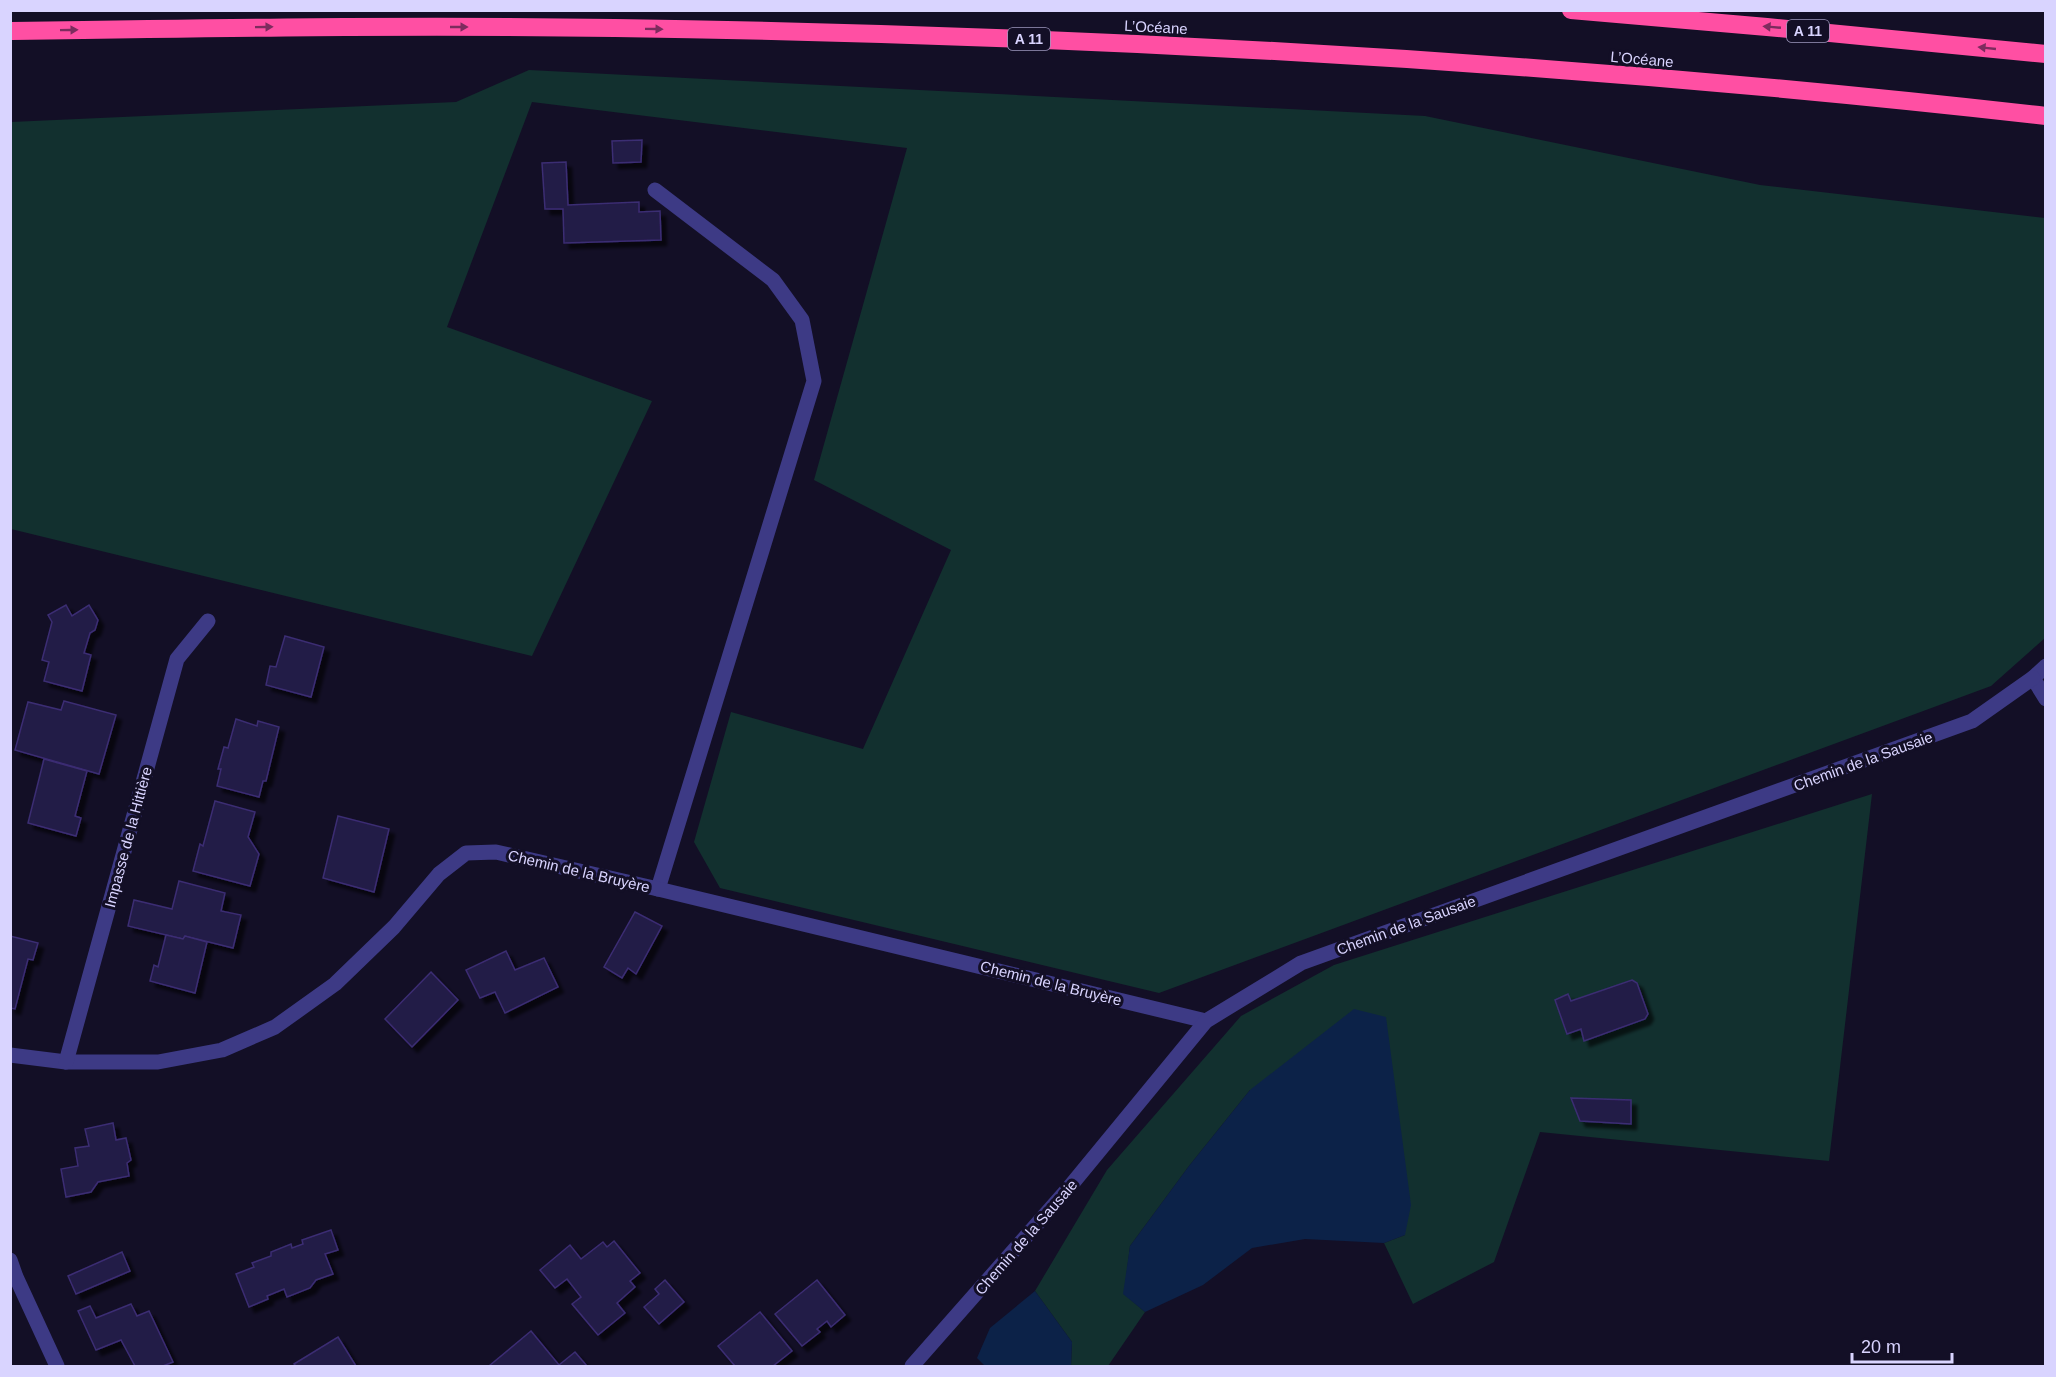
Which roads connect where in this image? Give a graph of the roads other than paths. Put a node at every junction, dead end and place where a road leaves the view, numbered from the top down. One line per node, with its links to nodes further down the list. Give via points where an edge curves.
1 (1571, 10): 3 (highway, A 11, one-way to 1)
2 (10, 31): 4 (highway, L’Océane / A 11, one-way to 4, via 602,28 1084,41 1620,75)
3 (2046, 54)
4 (2046, 116)
5 (655, 190): 10 (street, via 773,280 802,320 814,381)
6 (208, 621): 13 (street, Impasse de la Hittière, via 177,659)
7 (2046, 666): 8 (street, Chemin de la Sausaie)
8 (2033, 678): 9 (street); 11 (street, Chemin de la Sausaie, via 1972,721 1301,963)
9 (2046, 699)
10 (658, 889): 11 (street, Chemin de la Bruyère); 13 (street, Chemin de la Bruyère, via 496,852 466,853 439,874 394,927 335,984 275,1027 222,1050 158,1062)
11 (1206, 1021): 17 (street, Chemin de la Sausaie, via 1060,1198)
12 (10, 1055): 13 (street, Chemin de la Bruyère)
13 (66, 1062)
14 (10, 1260): 15 (street)
15 (13, 1279): 16 (street)
16 (57, 1366)
17 (912, 1366)

